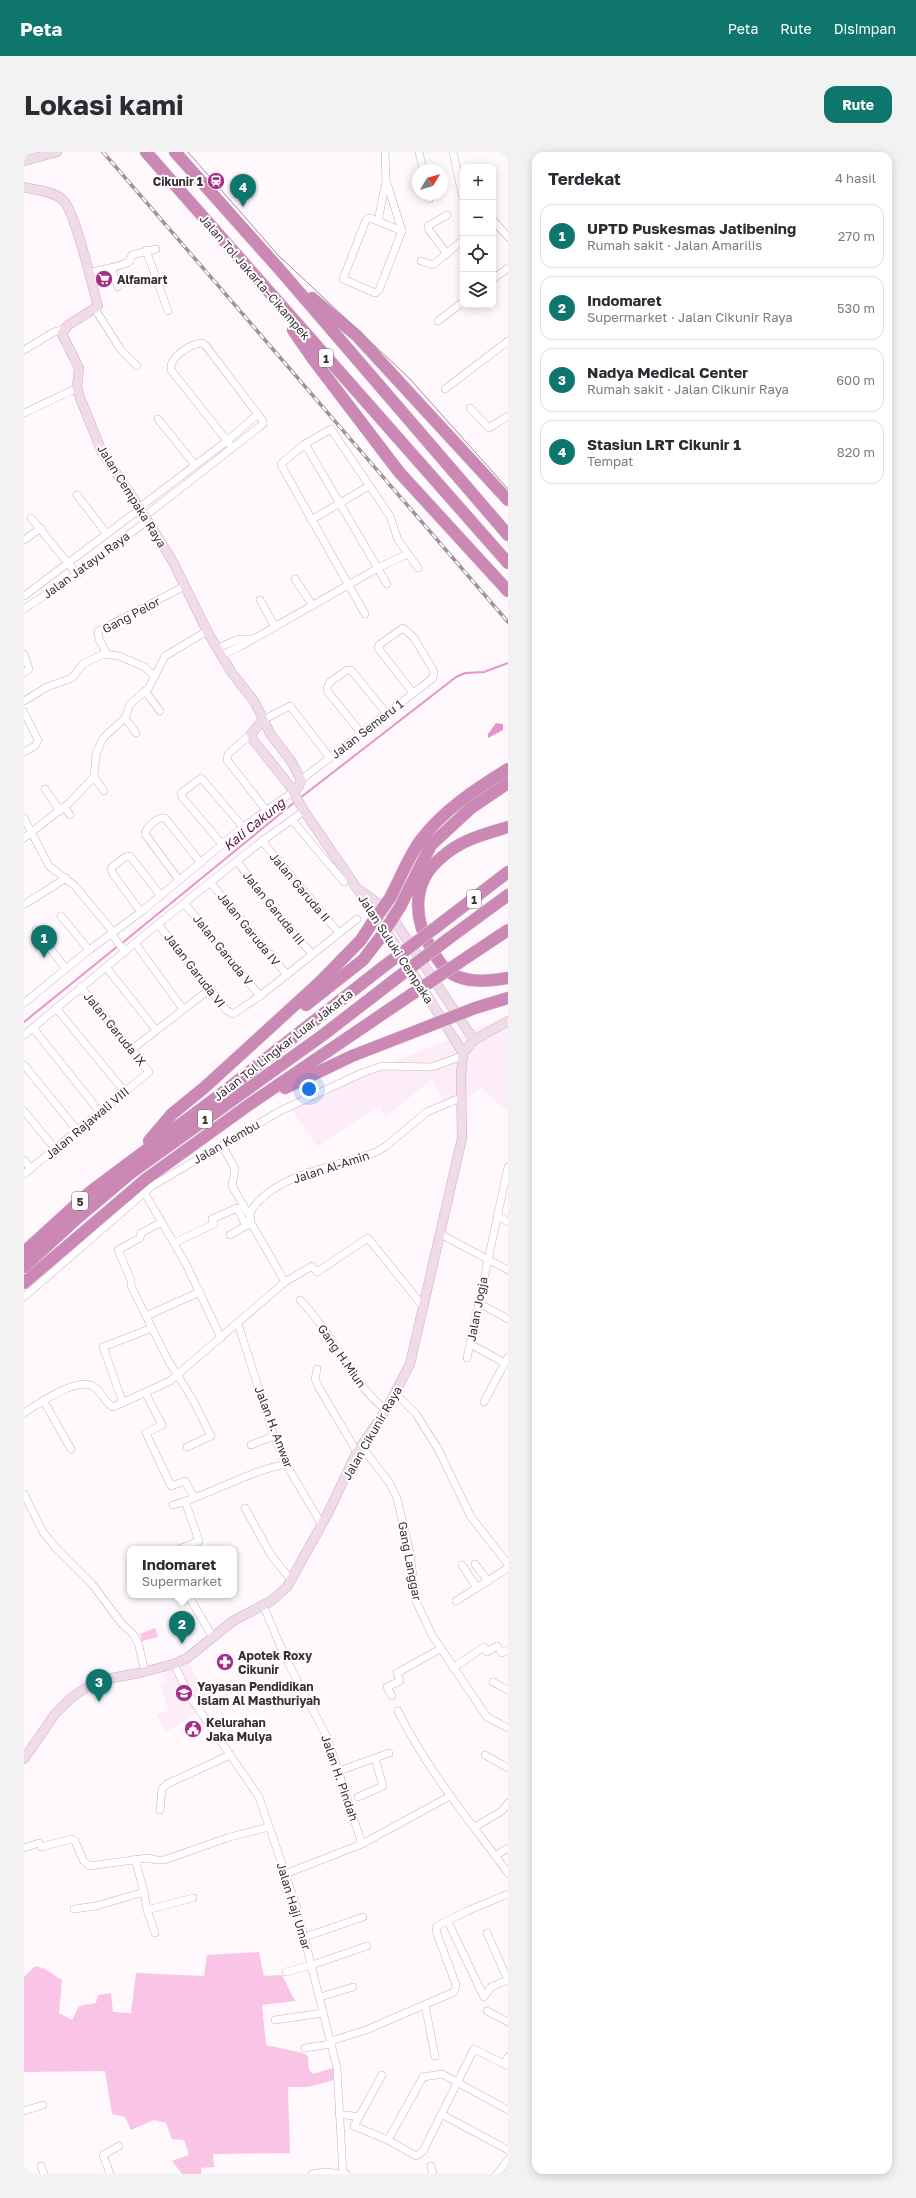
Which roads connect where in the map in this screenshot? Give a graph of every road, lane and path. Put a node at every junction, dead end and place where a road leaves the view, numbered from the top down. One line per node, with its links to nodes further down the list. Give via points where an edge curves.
1 (57, 152): 7 (street)
2 (146, 152): 28 (highway, Jalan Tol Jakarta–Cikampek / 1)
3 (175, 152): 24 (highway, Jalan Tol Jakarta–Cikampek / 1)
4 (385, 152): 9 (street)
5 (419, 152): 8 (street)
6 (453, 152): 10 (street)
7 (24, 161)
8 (422, 164)
9 (386, 181): 13 (street); 15 (street)
10 (460, 185)
11 (24, 186): 25 (street, via 55,195 66,203)
12 (447, 215): 20 (street, via 428,226 428,230)
13 (378, 221): 15 (street); 15 (street, via 366,220 344,281 377,292)
14 (496, 223): 16 (street)
15 (402, 231)
16 (508, 237)
17 (460, 243): 20 (street)
18 (156, 249): 19 (street)
19 (146, 250): 22 (street, via 132,255 129,262); 31 (street)
20 (447, 254): 21 (street, via 433,265)
21 (421, 261)
22 (111, 268): 25 (street); 27 (street)
23 (508, 268): 26 (street)
24 (281, 271): 50 (highway, via 357,336); 57 (highway, Jalan Tol Jakarta–Cikampek / 1)
25 (88, 273): 30 (street, via 98,306)
26 (496, 277)
27 (118, 287)
28 (267, 292): 60 (highway, Jalan Tol Jakarta–Cikampek / 1); 69 (highway, via 313,359 396,468)
29 (460, 304): 32 (street)
30 (95, 309): 33 (street); 36 (street, via 116,345)
31 (168, 311)
32 (438, 321)
33 (63, 330): 35 (street, via 54,332); 37 (street, Jalan Cempaka Raya, via 64,338 79,368)
34 (508, 341): 38 (street)
35 (24, 350)
36 (138, 366)
37 (77, 388): 40 (street); 52 (street, Jalan Cempaka Raya, via 102,452)
38 (445, 389)
39 (470, 408): 42 (street, via 489,428)
40 (24, 413)
41 (258, 414): 44 (street); 44 (street, via 202,343 196,343 173,359 171,370); 46 (street, via 263,424)
42 (508, 416)
43 (158, 419): 47 (street)
44 (227, 441): 46 (street); 47 (street)
45 (305, 444): 48 (street, via 331,429); 51 (street); 54 (street, via 281,465)
46 (232, 447): 52 (street)
47 (195, 465): 52 (street)
48 (369, 486): 51 (street); 59 (street, via 390,516 398,540)
49 (77, 495): 56 (street)
50 (508, 500)
51 (339, 503): 54 (street); 62 (street)
52 (143, 513): 56 (street, Jalan Jatayu Raya); 64 (street, Jalan Jatayu Raya); 68 (street, Jalan Cempaka Raya)
53 (30, 518): 55 (street)
54 (311, 520): 67 (street)
55 (41, 528): 58 (street); 61 (street)
56 (107, 534): 61 (street, Jalan Jatayu Raya)
57 (508, 535)
58 (24, 540)
59 (407, 554): 62 (street); 63 (street)
60 (508, 563)
61 (68, 564): 64 (street); 70 (street, Jalan Jatayu Raya)
62 (378, 568): 66 (street); 67 (street)
63 (418, 568)
64 (77, 574): 73 (street, Jalan Jatayu Raya)
65 (295, 580): 72 (street)
66 (387, 584)
67 (349, 585): 72 (street); 74 (street)
68 (185, 586): 76 (street, Jalan Cempaka Raya); 80 (street, Gang Pelor, via 98,631)
69 (508, 591)
70 (24, 596)
71 (260, 600): 75 (street)
72 (313, 606): 75 (street)
73 (24, 609)
74 (365, 614)
75 (275, 627): 77 (street)
76 (207, 631): 78 (street, Jalan Cempaka Raya); 82 (street, via 165,656)
77 (252, 639): 78 (street, via 243,645); 78 (street, via 243,638 228,644)
78 (220, 652): 89 (street, Jalan Cempaka Raya)
79 (24, 654): 81 (street)
80 (107, 654): 82 (street, via 145,667); 85 (street, via 99,655 83,664 72,678 47,687)
81 (27, 671)
82 (155, 677): 83 (street)
83 (145, 691): 87 (street); 97 (street, via 130,704 125,718 103,738 96,754)
84 (413, 693): 84 (street, Jalan Semeru 1, via 433,678 434,671 414,638 406,629 398,630 379,645 379,651); 88 (street, Jalan Semeru 1)
85 (24, 701)
86 (24, 712): 94 (street, via 38,740 35,746)
87 (160, 712)
88 (387, 714): 93 (street, Jalan Semeru 1); 93 (street, via 351,670 330,682 326,688 328,692)
89 (264, 720): 92 (street); 95 (street, via 290,706); 98 (street, Jalan Cempaka Raya)
90 (128, 722): 91 (street)
91 (136, 733)
92 (251, 734): 104 (street); 106 (street, via 228,754 227,760)
93 (362, 734): 95 (street, Jalan Semeru 1)
94 (24, 752)
95 (330, 758): 98 (street, Jalan Semeru 1)
96 (508, 769): 158 (highway, bridge, via 457,804 430,830 418,845 390,898 361,940)
97 (94, 777): 102 (street); 105 (street)
98 (301, 780): 104 (street)
99 (508, 783): 103 (highway)
100 (508, 788): 103 (highway)
101 (45, 789): 105 (street)
102 (104, 791)
103 (484, 798): 137 (highway, bridge, via 429,848)
104 (298, 800): 106 (street); 109 (street); 123 (street)
105 (62, 809): 107 (street); 112 (street)
106 (266, 810): 110 (street)
107 (70, 815)
108 (24, 818): 112 (street)
109 (292, 820): 114 (street); 122 (street)
110 (243, 827): 115 (street); 115 (street, via 201,778 184,789 182,797)
111 (508, 827): 145 (highway, via 476,836 441,857 429,871 417,906 421,930 436,957 449,972 478,982)
112 (34, 832): 113 (street); 119 (street, via 49,866)
113 (24, 838)
114 (262, 841): 116 (street); 135 (street, Jalan Garuda II)
115 (222, 844): 117 (street)
116 (237, 861): 121 (street); 141 (street, Jalan Garuda III)
117 (201, 863): 120 (street); 120 (street, via 165,818 159,819 146,829 146,834)
118 (508, 872): 171 (highway, Jalan Tol Lingkar Luar Jakarta / 1, bridge, via 221,1094)
119 (66, 878): 126 (street); 136 (street)
120 (179, 880): 125 (street)
121 (210, 882): 127 (street); 144 (street, Jalan Garuda IV)
122 (344, 882)
123 (356, 888): 131 (street, Jalan Suluki Cempaka, via 388,911); 137 (street, Jalan Suluki Cempaka)
124 (508, 895): 187 (highway, Jalan Tol Lingkar Luar Jakarta / 1, bridge, via 323,1035 131,1173)
125 (161, 896): 128 (street); 128 (street, via 133,858 125,857 111,870)
126 (25, 904)
127 (185, 904): 132 (street); 148 (street, Jalan Garuda V)
128 (141, 912): 136 (street)
129 (61, 916): 139 (street)
130 (357, 919): 135 (street)
131 (397, 923): 137 (street); 157 (street, Jalan Suluki Cempaka)
132 (158, 924): 138 (street); 147 (street, Jalan Garuda VI)
133 (36, 930): 143 (street)
134 (508, 930): 165 (highway, bridge)
135 (339, 933): 141 (street)
136 (113, 935): 139 (street); 140 (street)
137 (383, 935): 158 (highway, via 363,960 278,1028); 160 (street, Jalan Suluki Cempaka)
138 (135, 943): 140 (street); 152 (street)
139 (89, 950): 143 (street)
140 (123, 950): 142 (street)
141 (312, 954): 144 (street)
142 (106, 967): 146 (street); 155 (street)
143 (66, 969): 150 (street)
144 (287, 975): 148 (street)
145 (508, 978)
146 (81, 987): 151 (street); 159 (street, Jalan Garuda IX)
147 (210, 989): 148 (street, Jalan Garuda VI, via 228,1012 233,1014); 152 (street)
148 (260, 996)
149 (508, 998): 165 (highway, bridge, via 475,1008 352,1056)
150 (24, 1003)
151 (56, 1008): 154 (street); 163 (street)
152 (183, 1009): 155 (street)
153 (508, 1021): 157 (street)
154 (33, 1028): 156 (street); 167 (street)
155 (156, 1030): 159 (street)
156 (24, 1035)
157 (474, 1040): 160 (street)
158 (252, 1045): 171 (highway, via 172,1114)
159 (131, 1050): 162 (street, Jalan Garuda IX)
160 (462, 1054): 164 (street, Jalan Cikunir Raya); 169 (street, Jalan Kembu, via 432,1067 390,1066 362,1073 280,1111)
161 (24, 1065): 168 (street)
162 (149, 1072): 163 (street, Jalan Rajawali VIII)
163 (124, 1092): 167 (street, Jalan Rajawali VIII)
164 (460, 1098): 179 (street, Jalan Al-Amin, via 427,1112 376,1152 313,1171 282,1184 256,1205 250,1212); 182 (street, Jalan Cikunir Raya, via 462,1138)
165 (250, 1104): 190 (highway, via 146,1179)
166 (24, 1111): 170 (street)
167 (99, 1111): 168 (street, Jalan Rajawali VIII)
168 (77, 1130): 170 (street, Jalan Rajawali VIII)
169 (222, 1145): 177 (street, Jalan Kembu); 179 (street, via 235,1169 232,1186)
170 (55, 1149): 174 (street, Jalan Rajawali VIII)
171 (140, 1153): 185 (highway, Jalan Tol Lingkar Luar Jakarta / 5, via 90,1192)
172 (24, 1160): 174 (street)
173 (508, 1167): 176 (street, Jalan Jogja)
174 (31, 1169): 175 (street, Jalan Rajawali VIII)
175 (24, 1174)
176 (506, 1180): 178 (street, Jalan Jogja)
177 (144, 1192): 180 (street); 192 (street, Jalan Kembu)
178 (497, 1215): 181 (street); 186 (street, Jalan Jogja)
179 (250, 1220): 183 (street); 184 (street, via 244,1222 237,1208 212,1219 214,1224); 189 (street)
180 (162, 1222): 184 (street); 196 (street, via 118,1250 131,1280 131,1286)
181 (508, 1222)
182 (440, 1234): 186 (street); 195 (street, Jalan Cikunir Raya)
183 (230, 1235)
184 (174, 1243): 191 (street)
185 (24, 1252)
186 (487, 1259): 188 (street); 194 (street, Jalan Jogja)
187 (24, 1267)
188 (508, 1270)
189 (285, 1282): 195 (street, via 312,1266 317,1272 368,1238); 198 (street)
190 (24, 1284)
191 (200, 1292): 196 (street); 200 (street)
192 (24, 1297)
193 (300, 1300): 211 (street, Gang H.Miun, via 314,1314 357,1379)
194 (477, 1302): 197 (street); 201 (street, Jalan Jogja)
195 (422, 1305): 206 (street, Jalan Cikunir Raya, via 410,1364)
196 (146, 1316): 199 (street)
197 (508, 1319)
198 (238, 1324): 200 (street); 213 (street, Jalan H. Anwar)
199 (152, 1328): 205 (street); 210 (street, via 103,1347)
200 (221, 1338): 205 (street)
201 (470, 1344): 202 (street, Jalan Jogja); 203 (street)
202 (467, 1358)
203 (506, 1360): 209 (street)
204 (317, 1370): 217 (street, Gang Langgar, via 315,1379 318,1386)
205 (178, 1375): 207 (street); 215 (street, via 210,1436)
206 (395, 1393): 211 (street, Jalan Cikunir Raya); 227 (street, via 416,1414 438,1449 471,1517)
207 (146, 1394): 210 (street); 220 (street, via 162,1425 146,1433 171,1486 185,1481)
208 (43, 1400): 210 (street, via 73,1387 85,1385 95,1387 113,1407); 212 (street); 216 (street)
209 (484, 1402)
210 (123, 1403)
211 (386, 1410): 217 (street, Jalan Cikunir Raya)
212 (24, 1413)
213 (274, 1436): 214 (street); 218 (street, Jalan H. Anwar)
214 (251, 1445)
215 (187, 1447)
216 (71, 1449)
217 (359, 1449): 224 (street, Jalan Cikunir Raya); 237 (street, Gang Langgar, via 389,1482 397,1498 410,1553 416,1601)
218 (286, 1464): 220 (street, via 255,1472); 224 (street, Jalan H. Anwar)
219 (24, 1494): 241 (street, via 43,1532 92,1584 122,1624 133,1634 138,1642)
220 (194, 1498): 221 (street)
221 (185, 1502): 222 (street); 225 (street, via 199,1541)
222 (173, 1505)
223 (245, 1508): 230 (street, via 271,1555)
224 (322, 1524): 230 (street, Jalan Cikunir Raya)
225 (186, 1546)
226 (475, 1564): 231 (street)
227 (508, 1564)
228 (462, 1566): 232 (street)
229 (508, 1568): 231 (street)
230 (291, 1580): 235 (street, Jalan Cikunir Raya, via 281,1594)
231 (488, 1581): 232 (street)
232 (477, 1588): 234 (street)
233 (190, 1598): 236 (street)
234 (456, 1601)
235 (263, 1605): 236 (street, Jalan Cikunir Raya); 253 (street, Jalan H. Pindah, via 286,1659 327,1737)
236 (212, 1636): 239 (street, Jalan Cikunir Raya, via 186,1658)
237 (440, 1649): 240 (street, Gang Langgar); 244 (street, via 397,1672 400,1680 387,1687)
238 (508, 1650): 240 (street, via 502,1653 497,1646 488,1652 484,1647)
239 (174, 1664): 241 (street, Jalan Cikunir Raya); 248 (street, Jalan Haji Umar, via 189,1695)
240 (453, 1668): 246 (street, Gang Langgar, via 487,1717)
241 (145, 1672): 251 (street, Jalan Cikunir Raya, via 101,1680 78,1693 55,1714)
242 (493, 1682): 243 (street)
243 (508, 1690)
244 (392, 1696)
245 (398, 1711): 254 (street, via 409,1734)
246 (508, 1728)
247 (389, 1752): 250 (street)
248 (230, 1755): 257 (street, via 167,1784 162,1789); 258 (street, Jalan Haji Umar, via 259,1797)
249 (485, 1755): 252 (street)
250 (375, 1758): 253 (street); 255 (street, via 384,1786)
251 (24, 1759)
252 (508, 1768)
253 (339, 1771): 260 (street, Jalan H. Pindah)
254 (450, 1796): 259 (street); 260 (street)
255 (358, 1797)
256 (508, 1803): 259 (street, via 502,1811)
257 (160, 1810)
258 (269, 1827): 264 (street, via 230,1837 164,1860); 266 (street, Jalan Haji Umar)
259 (475, 1827): 263 (street)
260 (362, 1844): 266 (street)
261 (24, 1848): 264 (street, via 39,1843 41,1847 72,1839 83,1860 90,1866)
262 (508, 1848): 263 (street)
263 (495, 1856): 265 (street)
264 (135, 1859): 267 (street)
265 (508, 1873)
266 (285, 1874): 276 (street, Jalan Haji Umar)
267 (144, 1892): 270 (street, via 96,1906); 271 (street)
268 (508, 1894): 282 (street, via 438,1924 436,1931 456,1989 451,1994)
269 (193, 1898): 271 (street)
270 (74, 1909)
271 (147, 1910): 274 (street)
272 (363, 1917): 276 (street)
273 (450, 1926): 275 (street, via 484,1997 490,1987 508,1980)
274 (155, 1933)
275 (487, 1933)
276 (304, 1937): 278 (street, Jalan Haji Umar)
277 (367, 1946): 278 (street)
278 (312, 1965): 279 (street); 281 (street, Jalan Haji Umar)
279 (286, 1972)
280 (353, 1988): 281 (street)
281 (320, 1998): 284 (street, Jalan Haji Umar)
282 (426, 2004): 287 (street); 289 (street)
283 (487, 2011): 286 (street)
284 (323, 2013): 285 (street); 287 (street, Jalan Haji Umar)
285 (275, 2020)
286 (508, 2022)
287 (331, 2043): 288 (street); 297 (street, Jalan Haji Umar, via 337,2068)
288 (305, 2048)
289 (435, 2056)
290 (508, 2057): 291 (street)
291 (506, 2065): 293 (street, via 474,2049)
292 (382, 2075): 299 (street)
293 (456, 2082): 295 (street); 298 (street); 300 (street, via 442,2074 423,2077)
294 (43, 2105): 296 (street)
295 (508, 2110)
296 (24, 2111)
297 (339, 2114): 299 (street); 309 (street, Jalan Haji Umar)
298 (441, 2114): 300 (street, via 423,2151 416,2156); 302 (street)
299 (359, 2117): 300 (street, via 354,2126)
300 (388, 2140)
301 (119, 2146): 307 (street, via 103,2155)
302 (508, 2150)
303 (508, 2160): 311 (street)
304 (41, 2166): 306 (street)
305 (431, 2166): 310 (street)
306 (44, 2174)
307 (110, 2174)
308 (312, 2174): 309 (street)
309 (344, 2174)
310 (433, 2174)
311 (497, 2174)

